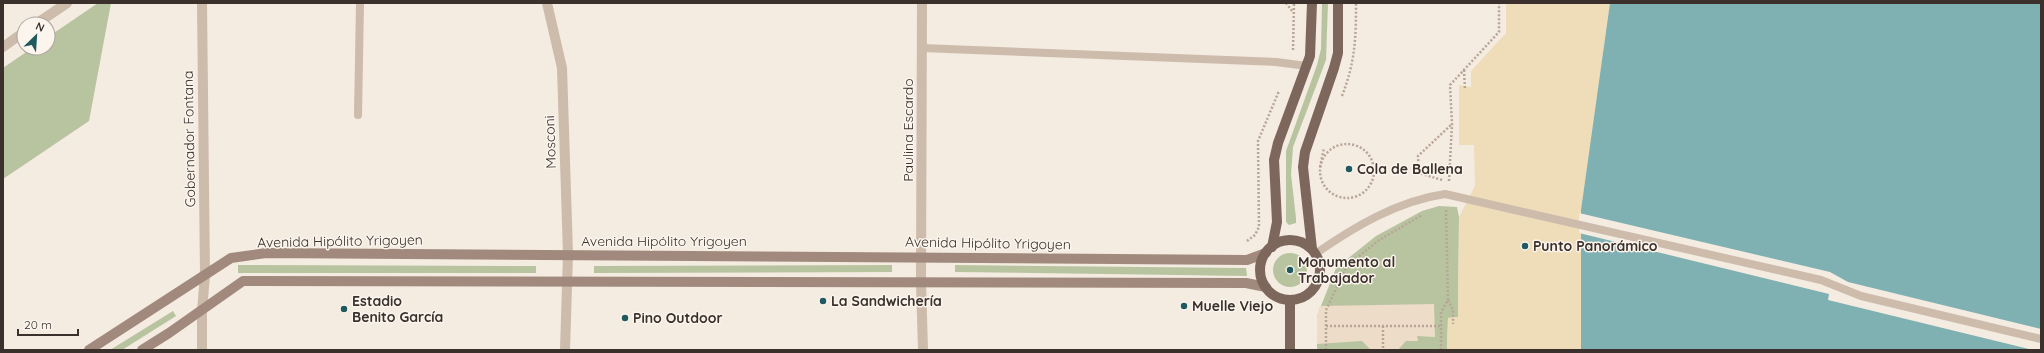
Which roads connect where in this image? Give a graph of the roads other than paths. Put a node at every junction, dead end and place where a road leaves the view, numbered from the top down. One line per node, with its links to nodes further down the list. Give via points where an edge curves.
1 (67, 3): 8 (street)
2 (202, 3): 18 (street, Gobernador Fontana)
3 (360, 3): 13 (lane)
4 (547, 3): 16 (street, Mosconi, via 562,68)
5 (922, 3): 11 (street, Paulina Escardo)
6 (1312, 3): 12 (main road, via 1310,56)
7 (1338, 3): 15 (main road, via 1338,53 1310,132 1304,160)
8 (48, 16)
9 (16, 38): 10 (street)
10 (3, 47)
11 (922, 48): 12 (lane, via 1276,62); 17 (street, Paulina Escardo)
12 (1307, 66): 14 (main road, via 1274,160 1277,222)
13 (358, 115)
14 (1269, 250): 15 (main road, via 1279,242 1297,241); 17 (main road, Avenida Hipólito Yrigoyen, via 1246,260); 21 (main road, via 1260,270)
15 (1314, 252): 22 (main road, via 1320,266 1317,283 1305,296); 24 (lane, via 1356,227 1406,204 1425,197 1445,194 1821,280 1861,296)
16 (568, 254): 17 (main road, Avenida Hipólito Yrigoyen); 18 (main road, Avenida Hipólito Yrigoyen, via 266,253 232,258); 19 (street, Mosconi)
17 (922, 256): 20 (street, Paulina Escardo)
18 (205, 275): 23 (street, Gobernador Fontana); 25 (main road, Avenida Hipólito Yrigoyen)
19 (566, 281): 20 (main road); 23 (main road, via 243,281); 28 (street, Mosconi)
20 (921, 282): 21 (main road, via 1246,284); 29 (street, Paulina Escardo)
21 (1266, 287): 22 (main road, via 1280,298)
22 (1290, 300): 30 (main road)
23 (202, 311): 26 (main road); 27 (street, Gobernador Fontana)
24 (2041, 339)
25 (89, 350)
26 (142, 350)
27 (202, 350)
28 (565, 350)
29 (923, 350)
30 (1290, 350)

